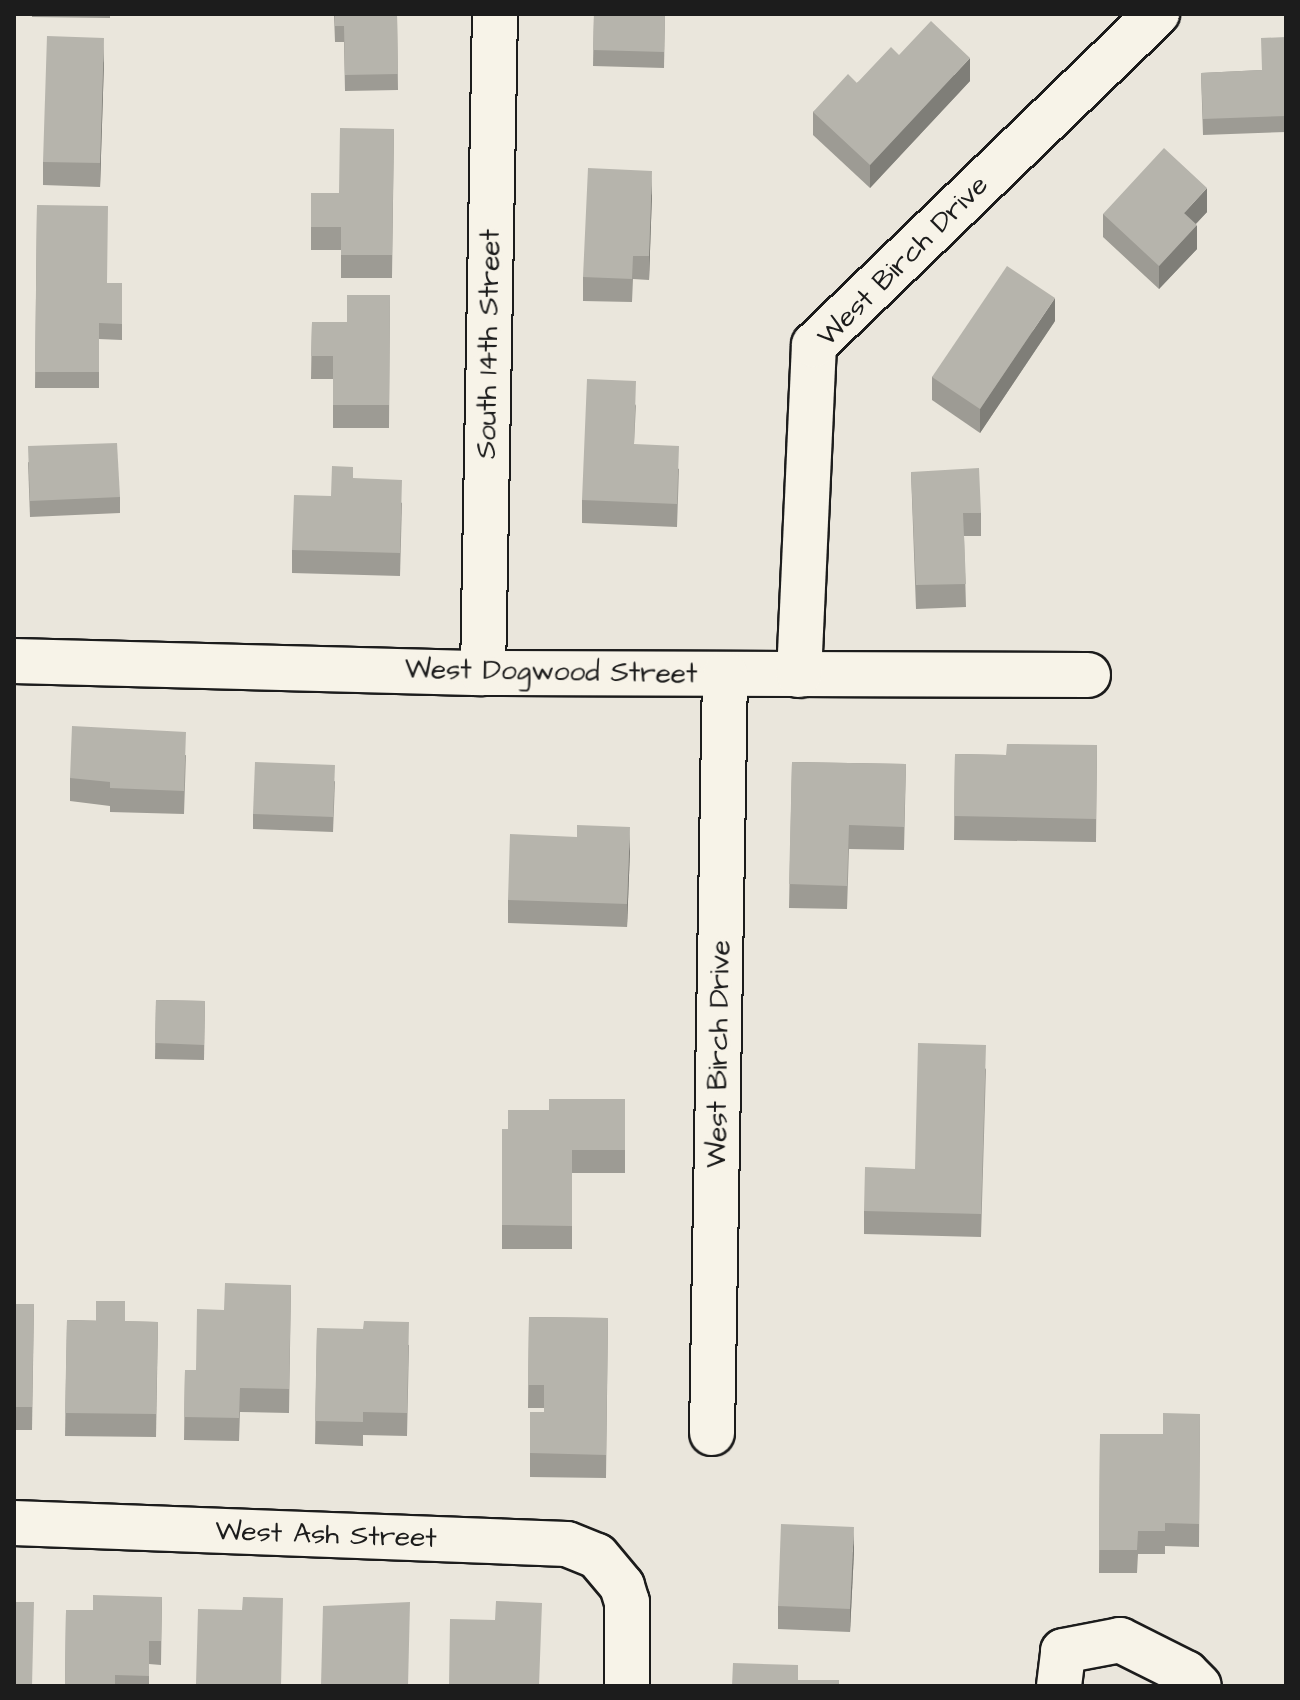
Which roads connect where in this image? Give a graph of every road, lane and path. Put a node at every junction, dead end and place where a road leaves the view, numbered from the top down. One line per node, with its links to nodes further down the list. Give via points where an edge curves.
1 (495, 14): 5 (street, South 14th Street)
2 (1157, 14): 3 (street, West Birch Drive)
3 (1114, 29): 7 (street, West Birch Drive, via 814,345)
4 (14, 661): 5 (street, West Dogwood Street)
5 (483, 673): 6 (street, West Dogwood Street)
6 (725, 674): 7 (street, West Dogwood Street); 9 (street, West Birch Drive)
7 (799, 675): 8 (street, West Dogwood Street)
8 (1088, 675)
9 (712, 1433)
10 (14, 1523): 11 (street, West Ash Street, via 567,1544 597,1556 622,1586 627,1602)
11 (627, 1686)
12 (1059, 1686): 13 (street, via 1063,1651 1120,1640 1186,1673)
13 (1199, 1686)

